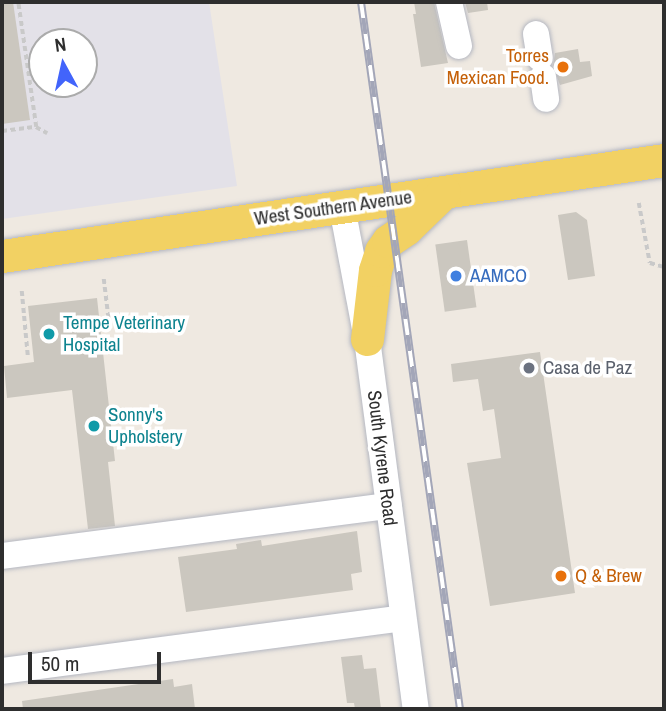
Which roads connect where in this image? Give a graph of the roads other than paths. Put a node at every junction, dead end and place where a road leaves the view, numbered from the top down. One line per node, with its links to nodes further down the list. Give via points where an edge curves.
1 (449, 2): 2 (street)
2 (458, 46)
3 (664, 160): 4 (main road, West Southern Avenue)
4 (444, 192): 5 (main road, West Southern Avenue); 7 (main road, via 381,251)
5 (342, 207): 6 (main road, West Southern Avenue); 7 (street, South Kyrene Road)
6 (2, 256)
7 (367, 339): 8 (street, South Kyrene Road)
8 (389, 506): 9 (street); 10 (street, South Kyrene Road)
9 (2, 556)
10 (402, 618): 11 (street); 12 (street, South Kyrene Road)
11 (2, 671)
12 (416, 709)

